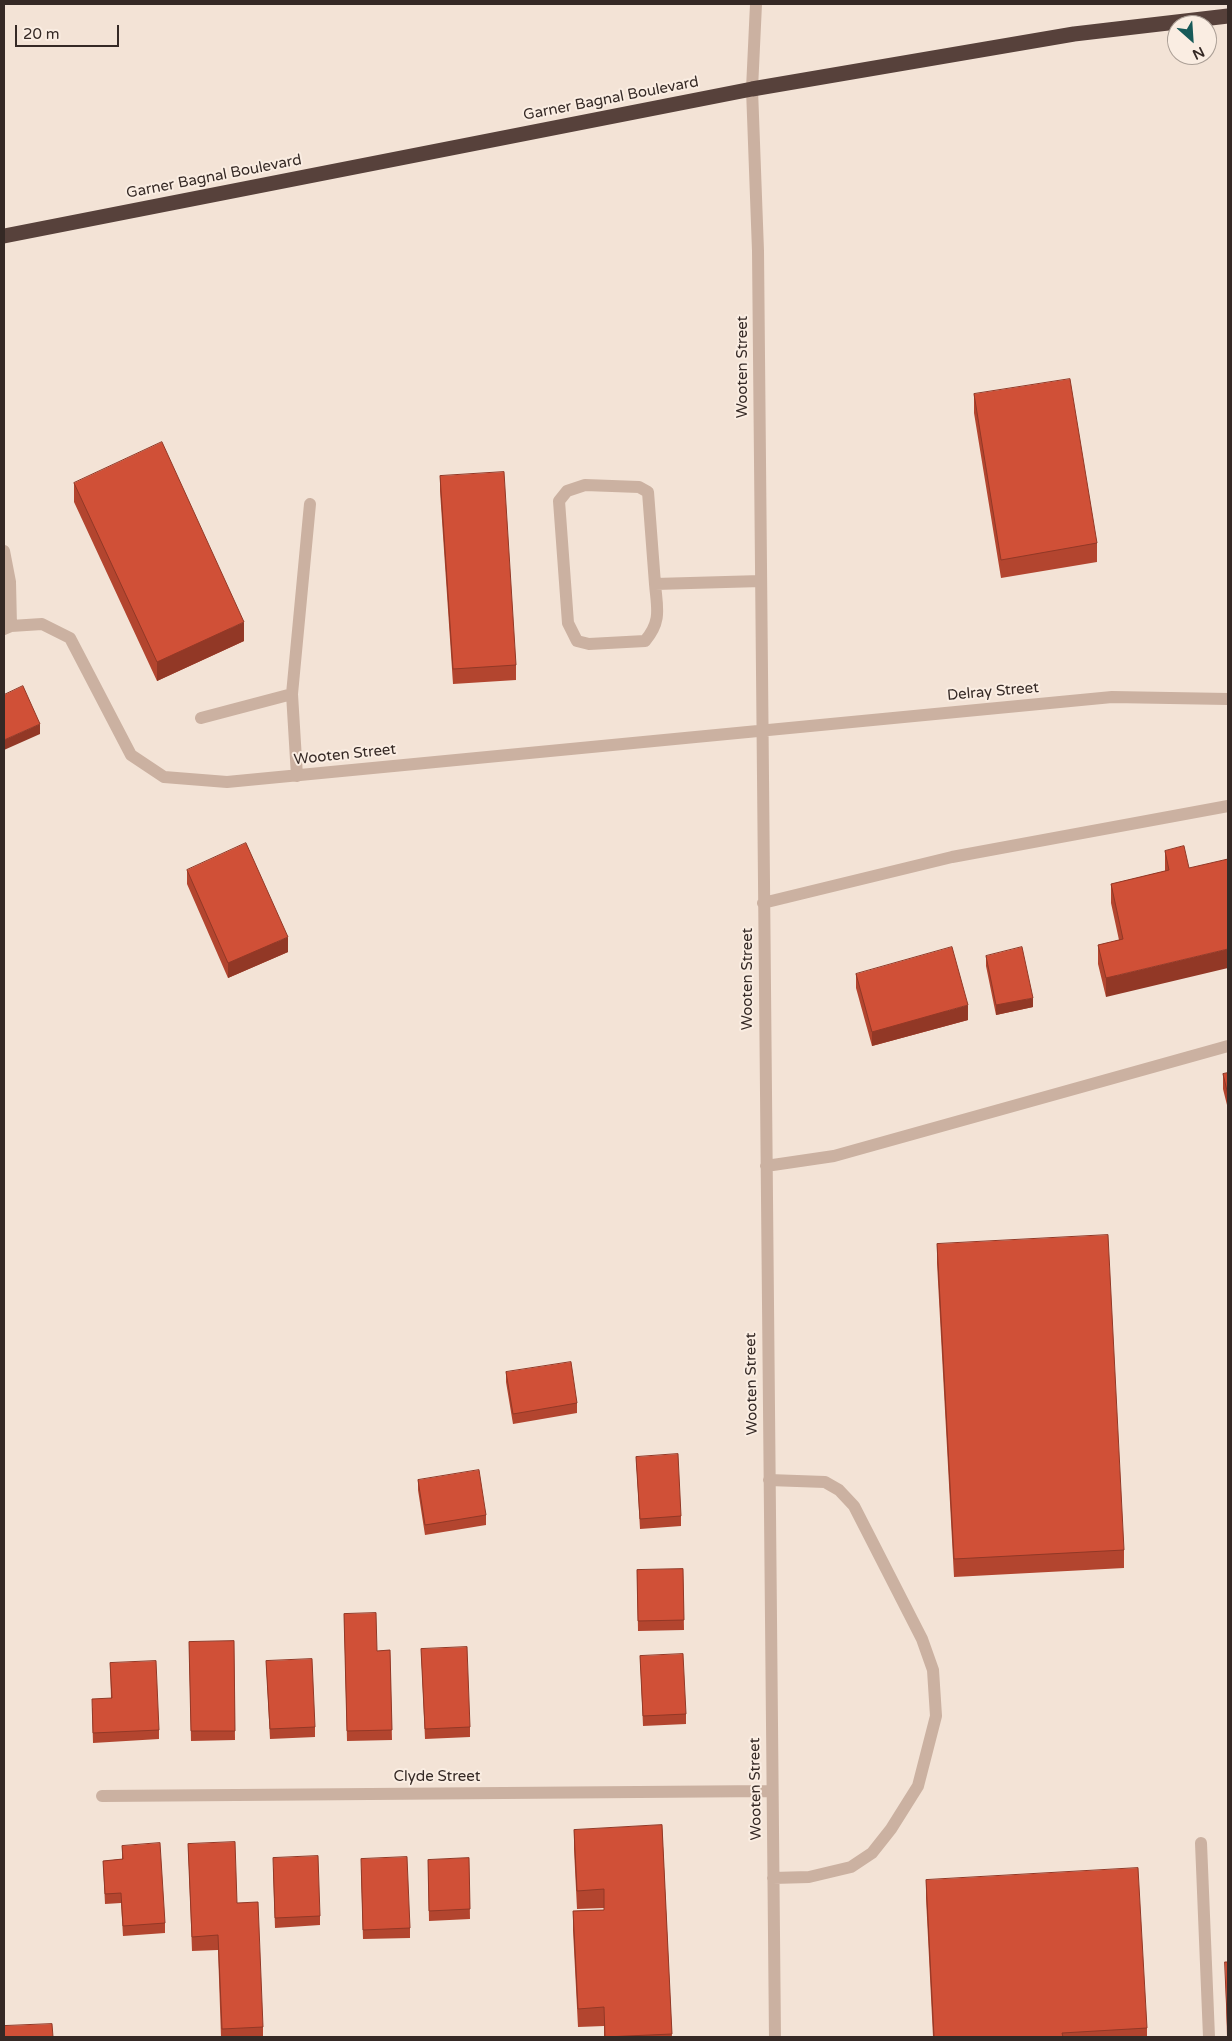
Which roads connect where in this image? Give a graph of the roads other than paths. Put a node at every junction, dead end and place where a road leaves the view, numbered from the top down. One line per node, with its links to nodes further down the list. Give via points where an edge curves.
1 (756, 4): 3 (street, Wooten Street)
2 (1228, 16): 3 (highway, Garner Bagnal Boulevard, via 1074,34)
3 (752, 89): 4 (highway, Garner Bagnal Boulevard); 7 (street, Wooten Street, via 758,251)
4 (4, 236)
5 (310, 504): 10 (street)
6 (4, 551): 9 (street, via 10,582)
7 (760, 581): 8 (street); 13 (street, Wooten Street)
8 (655, 584): 8 (street, via 648,492 640,487 585,486 566,491 559,501 568,623 577,641 589,644 645,641 658,618)
9 (7, 628): 14 (street, Wooten Street, via 42,624 70,638 131,755 164,777 228,782)
10 (292, 694): 12 (street); 14 (street)
11 (1228, 699): 13 (street, Delray Street, via 1112,697)
12 (201, 718)
13 (762, 731): 14 (street, Wooten Street); 16 (street, Wooten Street)
14 (297, 776)
15 (1228, 806): 16 (street, via 952,858)
16 (764, 903): 18 (street, Wooten Street)
17 (1228, 1046): 18 (street, via 834,1156)
18 (766, 1166): 19 (street, Wooten Street)
19 (769, 1480): 20 (street, Wooten Street); 23 (street, via 825,1482 839,1490 854,1506 922,1639 933,1670 936,1716 918,1786 872,1853 852,1867 809,1878)
20 (772, 1791): 21 (street, Clyde Street); 23 (street, Wooten Street)
21 (102, 1796)
22 (1201, 1843): 25 (street)
23 (773, 1878): 24 (street, Wooten Street)
24 (775, 2037)
25 (1208, 2037)

